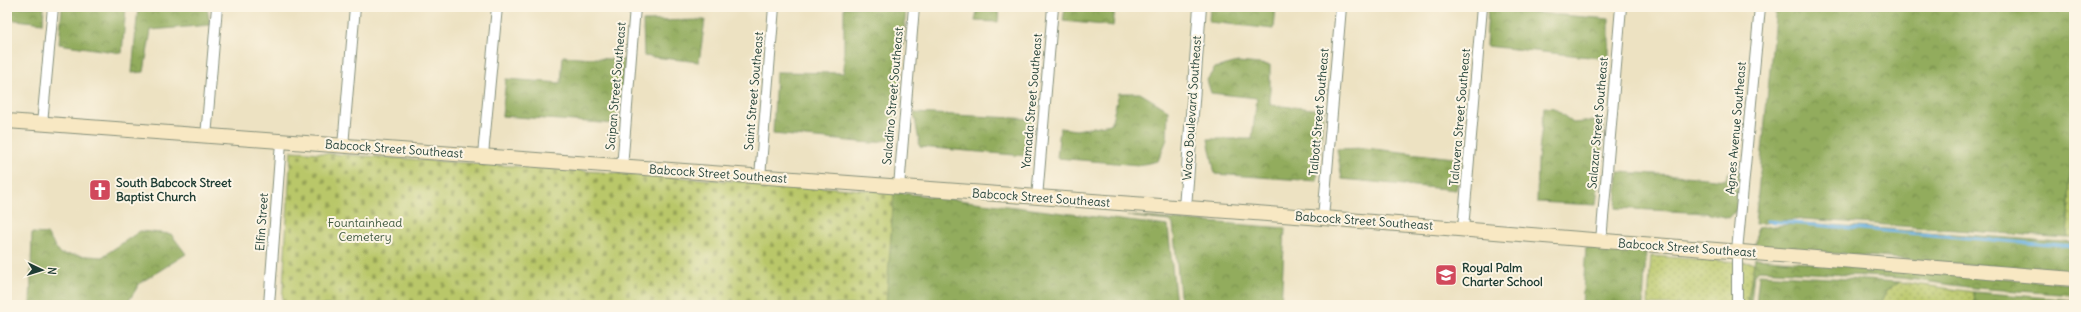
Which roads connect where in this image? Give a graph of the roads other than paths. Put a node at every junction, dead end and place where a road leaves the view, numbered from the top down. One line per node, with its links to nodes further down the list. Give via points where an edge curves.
1 (53, 7): 15 (street)
2 (217, 7): 16 (street)
3 (355, 7): 18 (street)
4 (497, 7): 19 (street)
5 (635, 7): 20 (street, Saipan Street Southeast)
6 (774, 7): 21 (street, Saint Street Southeast)
7 (914, 7): 22 (street, Saladino Street Southeast)
8 (1054, 7): 23 (street, Yamada Street Southeast)
9 (1200, 7): 24 (street, Waco Boulevard Southeast)
10 (1341, 7): 25 (street, Talbott Street Southeast)
11 (1482, 7): 26 (street, Talavera Street Southeast)
12 (1621, 7): 27 (street, Salazar Street Southeast)
13 (1760, 7): 28 (street, Agnes Avenue Southeast)
14 (7, 121): 15 (main road, Babcock Street Southeast)
15 (42, 124): 16 (main road, Babcock Street Southeast)
16 (206, 137): 17 (main road, Babcock Street Southeast)
17 (281, 142): 18 (main road, Babcock Street Southeast); 30 (street, Elfin Street)
18 (343, 146): 19 (main road, Babcock Street Southeast)
19 (483, 155): 20 (main road, Babcock Street Southeast)
20 (622, 168): 21 (main road, Babcock Street Southeast)
21 (760, 177): 22 (main road, Babcock Street Southeast)
22 (899, 187): 23 (main road, Babcock Street Southeast)
23 (1037, 198): 24 (main road, Babcock Street Southeast)
24 (1185, 208): 25 (main road, Babcock Street Southeast)
25 (1323, 218): 26 (main road, Babcock Street Southeast)
26 (1463, 229): 27 (main road, Babcock Street Southeast)
27 (1601, 241): 28 (main road, Babcock Street Southeast)
28 (1737, 251): 29 (main road, Babcock Street Southeast); 31 (street, Agnes Avenue Southeast)
29 (2074, 279)
30 (269, 305)
31 (1737, 305)

